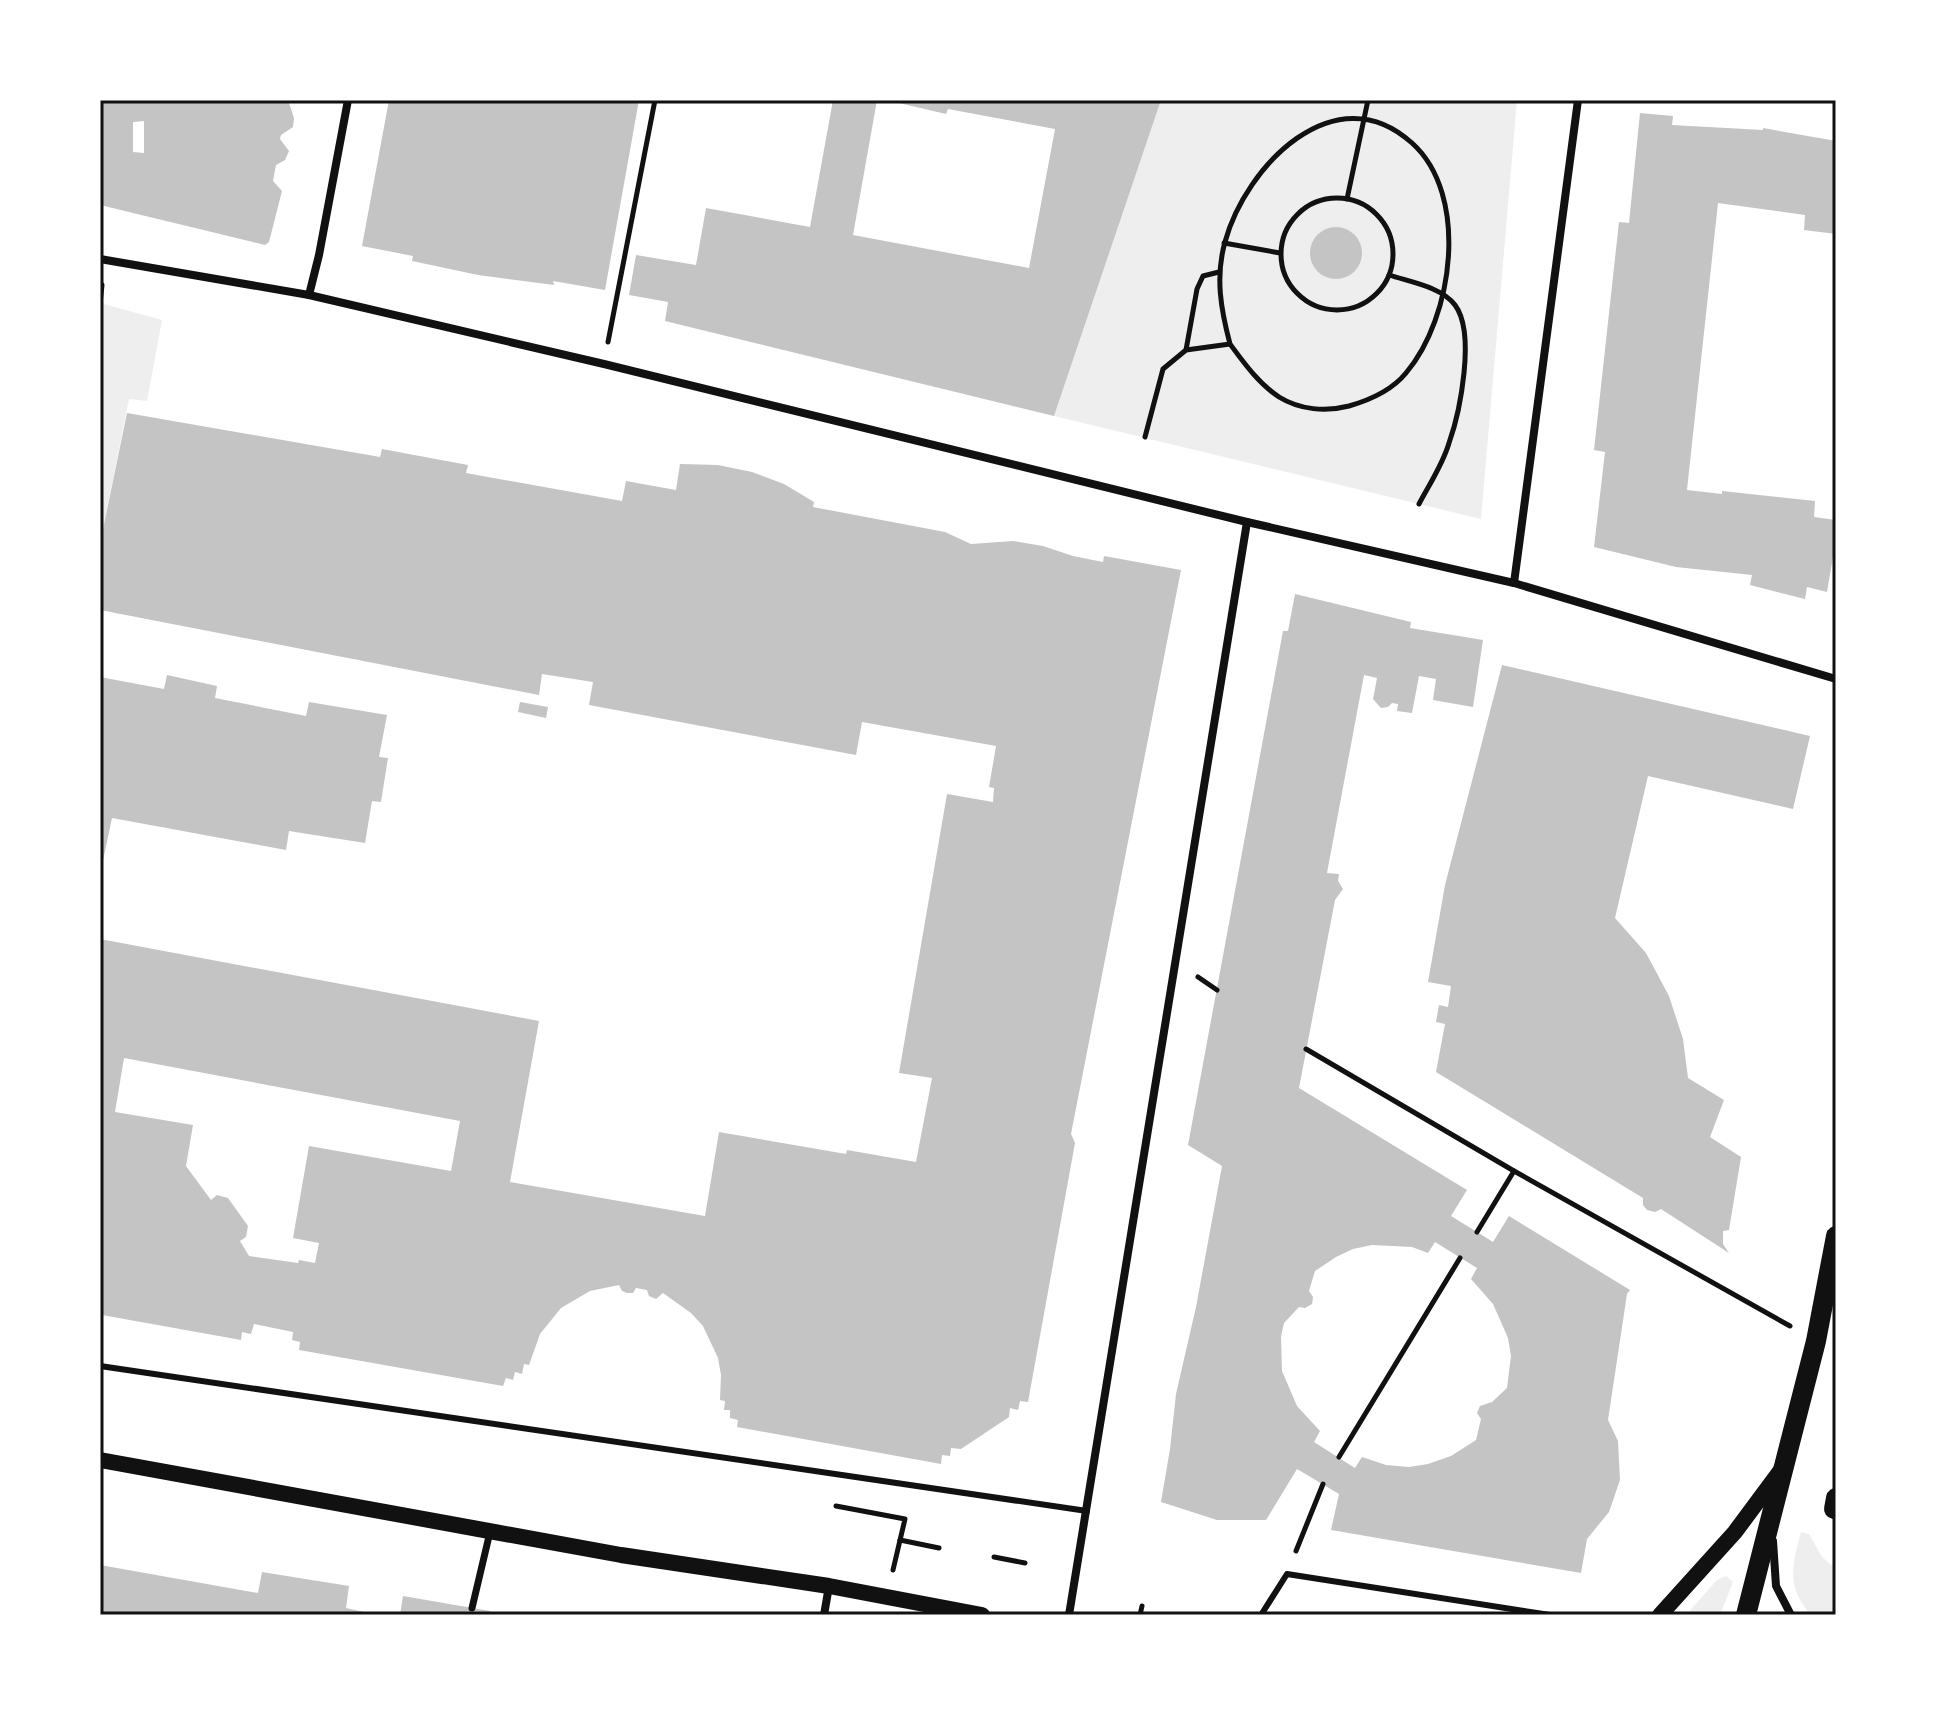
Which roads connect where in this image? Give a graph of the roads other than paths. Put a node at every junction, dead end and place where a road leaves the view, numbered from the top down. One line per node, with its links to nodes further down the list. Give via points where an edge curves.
1 (348, 100): 4 (street)
2 (1578, 100): 6 (street)
3 (100, 259): 4 (street)
4 (309, 295): 5 (street)
5 (1247, 522): 6 (street); 13 (street)
6 (1514, 583): 7 (street)
7 (1836, 679)
8 (1836, 1236): 11 (main road)
9 (100, 1366): 13 (lane)
10 (100, 1460): 14 (main road)
11 (1785, 1465): 12 (main road); 22 (main road, via 1735,1532)
12 (1774, 1504): 23 (main road); 24 (street, via 1773,1569)
13 (1087, 1511): 19 (street)
14 (491, 1530): 15 (main road); 16 (street)
15 (829, 1586): 17 (street); 18 (main road)
16 (472, 1608)
17 (824, 1615)
18 (982, 1615)
19 (1069, 1615)
20 (1261, 1615): 21 (lane, via 1287,1574)
21 (1550, 1615)
22 (1660, 1615)
23 (1746, 1615)
24 (1791, 1615)

